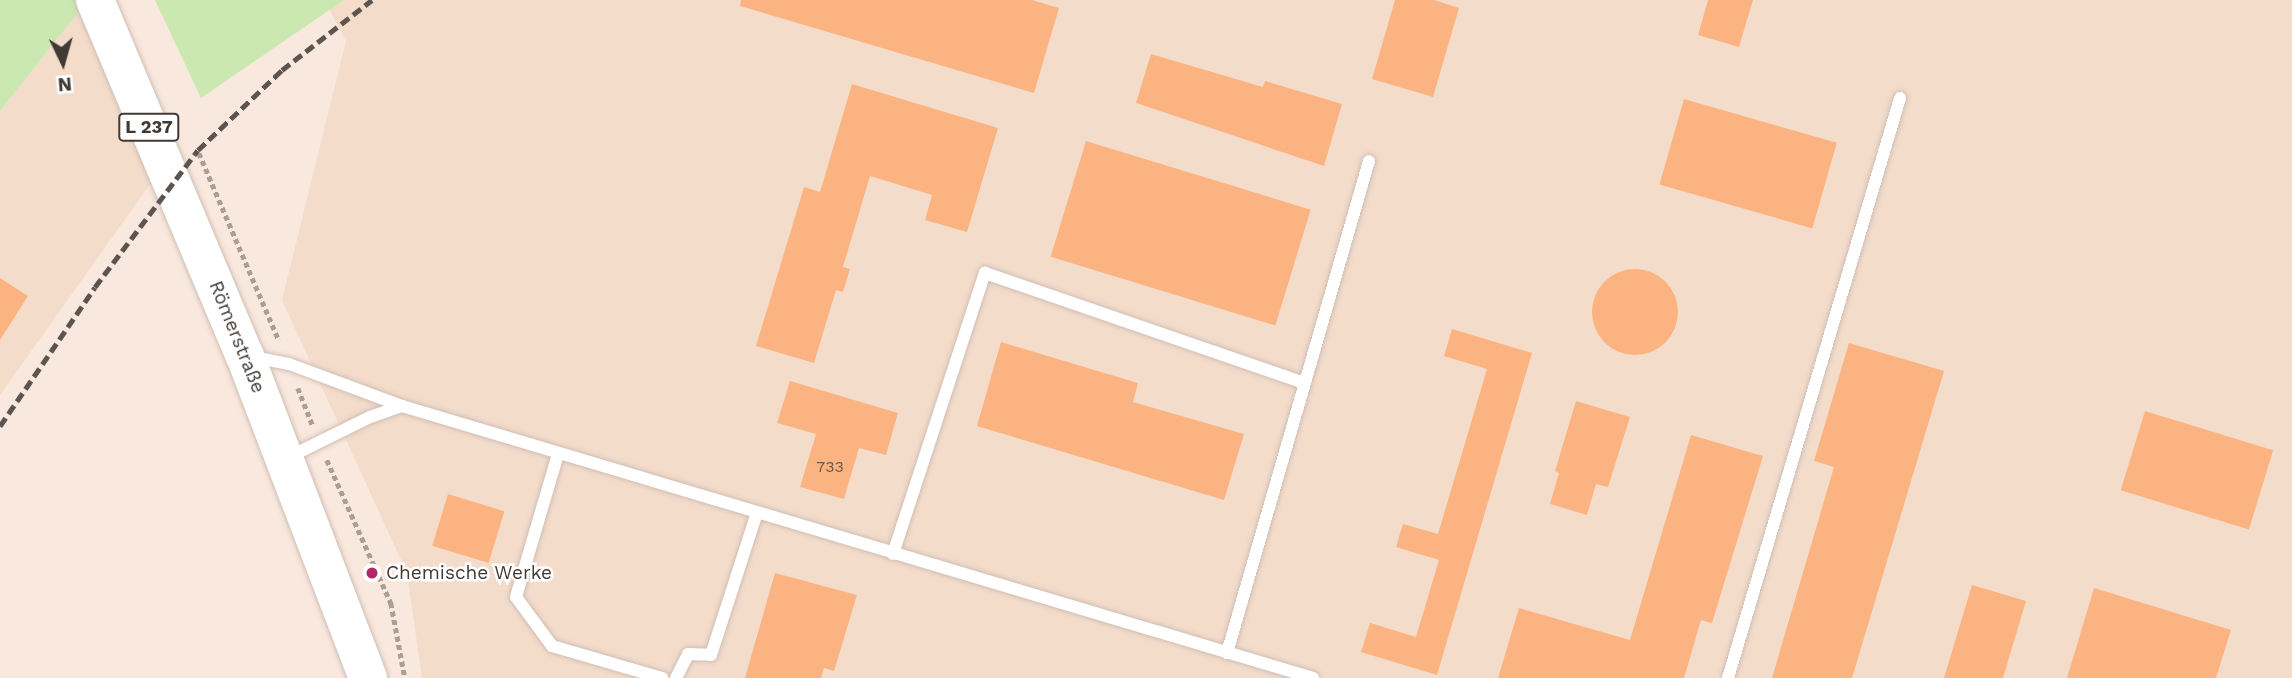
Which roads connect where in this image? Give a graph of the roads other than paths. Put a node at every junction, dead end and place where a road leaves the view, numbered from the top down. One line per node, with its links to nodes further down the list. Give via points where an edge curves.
1 (95, 0): 4 (main road, Römerstraße / L 237)
2 (1900, 98): 16 (lane)
3 (1368, 161): 5 (lane)
4 (245, 356): 6 (lane, via 289,365); 8 (main road, Römerstraße / L 237)
5 (1305, 383): 10 (lane, via 985,273); 11 (lane)
6 (402, 407): 7 (lane); 8 (lane, via 370,417)
7 (558, 454): 9 (lane); 13 (lane, via 516,597 552,646)
8 (285, 459): 12 (main road, Römerstraße / L 237)
9 (757, 513): 10 (lane); 14 (lane, via 711,655 688,654)
10 (893, 554): 11 (lane)
11 (1227, 653): 15 (lane)
12 (368, 678)
13 (662, 678)
14 (676, 678)
15 (1313, 678)
16 (1728, 678)

